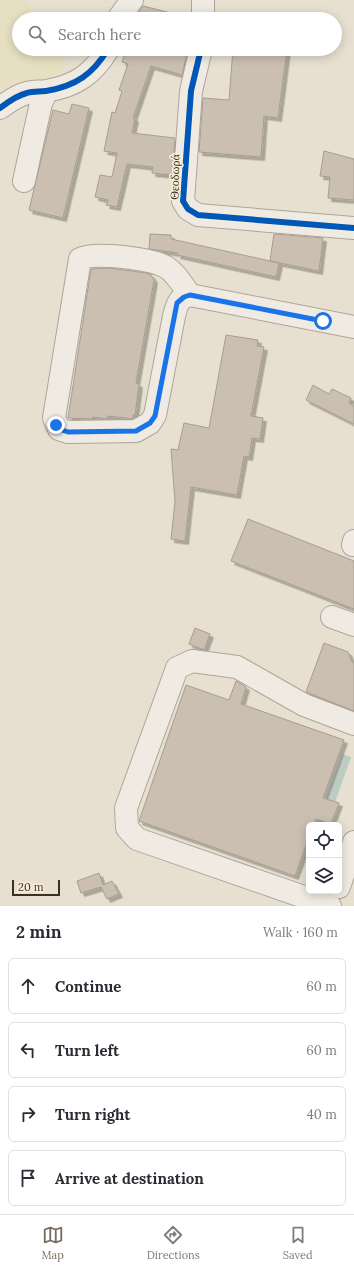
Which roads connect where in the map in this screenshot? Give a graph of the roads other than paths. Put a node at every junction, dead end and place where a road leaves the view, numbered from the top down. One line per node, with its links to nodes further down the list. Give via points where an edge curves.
1 (132, 0): 3 (street)
2 (203, 0): 4 (street)
3 (123, 12)
4 (203, 12)
5 (104, 56): 7 (street, via 91,72 76,83)
6 (199, 56): 10 (street, Θεοδωρά, via 191,91 183,201 188,209 198,215)
7 (47, 91): 8 (street, via 27,93); 9 (street, via 41,103)
8 (0, 108)
9 (24, 181)
10 (354, 228)
11 (190, 295): 11 (street, via 177,303 155,416 150,423 136,431 68,432 59,429 54,418 80,259 104,254 156,263 172,271); 12 (street)
12 (354, 327)
13 (332, 617): 14 (street)
14 (354, 625)
15 (354, 724): 19 (street, via 304,705 237,667 192,661 177,668 126,808 127,828 137,839)
16 (354, 842): 17 (street)
17 (342, 878)
18 (337, 894): 19 (street)
19 (331, 906)

